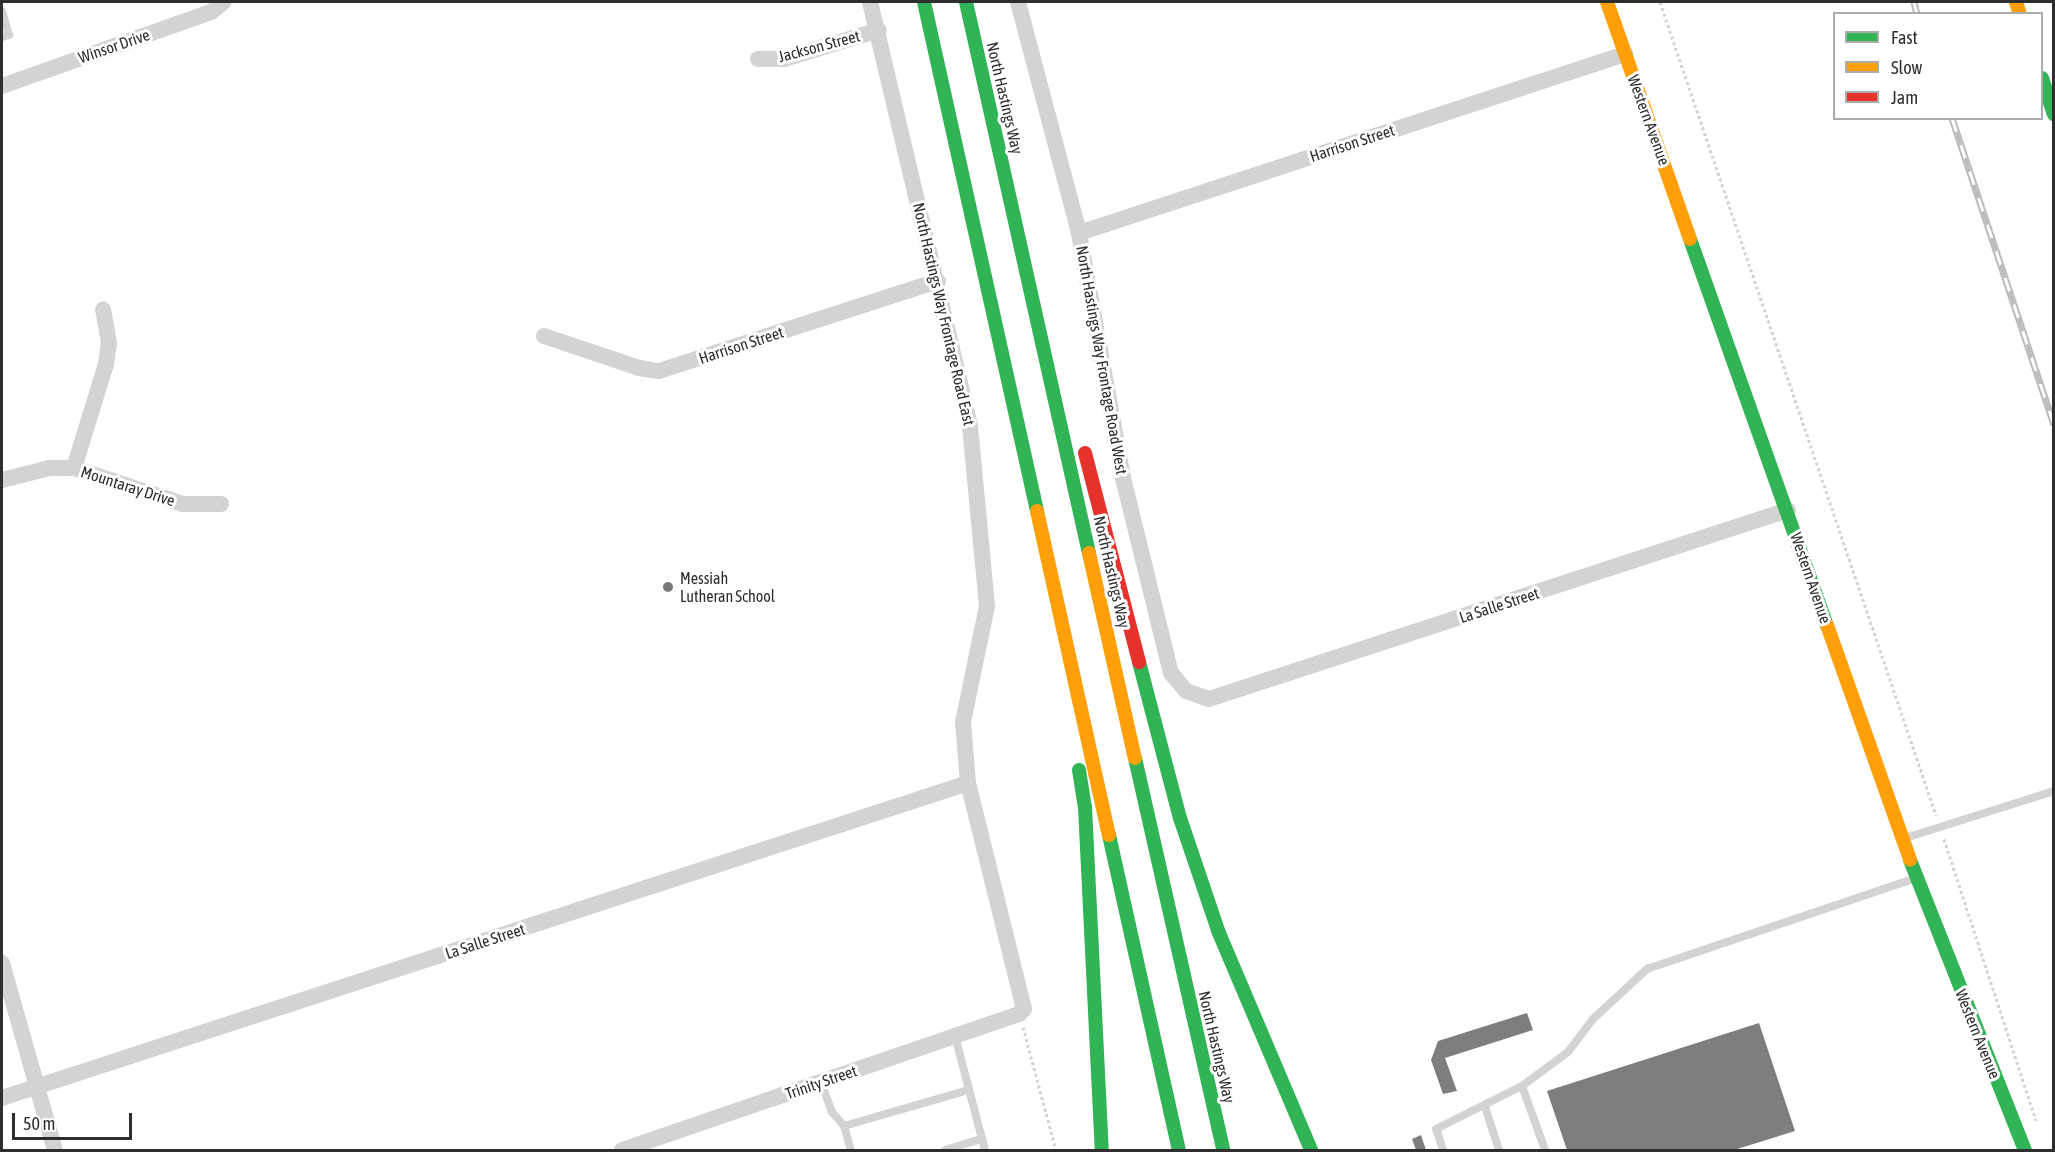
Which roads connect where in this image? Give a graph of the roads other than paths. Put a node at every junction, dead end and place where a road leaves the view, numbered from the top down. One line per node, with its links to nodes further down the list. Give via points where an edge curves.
1 (224, 2): 14 (street, Winsor Drive, via 211,12)
2 (870, 2): 8 (street, North Hastings Way Frontage Road East)
3 (924, 2): 21 (main road)
4 (966, 2): 10 (main road, North Hastings Way)
5 (1018, 2): 16 (street, North Hastings Way Frontage Road West)
6 (1607, 2): 11 (main road, Western Avenue)
7 (2, 11): 9 (lane, via 9,35)
8 (879, 30): 12 (street, Jackson Street, via 784,59); 17 (street, North Hastings Way Frontage Road East)
9 (2, 37)
10 (976, 40): 20 (main road); 50 (main road, North Hastings Way)
11 (1625, 54): 16 (street, Harrison Street); 26 (main road, Western Avenue)
12 (758, 59)
13 (2043, 81): 15 (main road)
14 (2, 86)
15 (2054, 114)
16 (1079, 233): 27 (street, North Hastings Way Frontage Road West, via 1123,478 1171,673 1186,692)
17 (938, 281): 19 (street, Harrison Street, via 659,371); 28 (street, North Hastings Way Frontage Road East, via 970,425 986,581 982,641 963,722)
18 (103, 310): 23 (street, via 109,343 106,364)
19 (544, 336)
20 (1061, 358)
21 (1016, 406): 48 (main road, via 1085,807); 49 (main road)
22 (1081, 437): 51 (main road, via 1180,818 1223,944)
23 (74, 468): 24 (street, Mountaray Drive, via 49,468); 25 (street, Mountaray Drive, via 183,504)
24 (2, 480)
25 (220, 504)
26 (1788, 510): 27 (street, La Salle Street); 30 (main road, Western Avenue)
27 (1209, 699)
28 (968, 783): 33 (street, North Hastings Way Frontage Road East, via 1024,1004); 37 (street, La Salle Street)
29 (2054, 791): 30 (lane)
30 (1902, 839): 31 (main road, Western Avenue)
31 (1916, 877): 36 (lane, via 1647,969 1593,1019 1568,1052); 55 (main road, Western Avenue)
32 (2, 963): 37 (street)
33 (1019, 1014): 34 (street, Trinity Street)
34 (955, 1036): 35 (street, Trinity Street); 38 (lane)
35 (821, 1082): 41 (lane, via 832,1112); 44 (street, Trinity Street)
36 (1522, 1086): 40 (lane); 54 (lane)
37 (35, 1088): 39 (street, La Salle Street); 43 (street)
38 (969, 1090): 41 (lane); 42 (lane)
39 (2, 1098)
40 (1485, 1107): 52 (lane, via 1436,1130); 53 (lane)
41 (844, 1126): 45 (lane)
42 (982, 1139): 46 (lane); 47 (lane)
43 (55, 1150)
44 (622, 1150)
45 (851, 1150)
46 (945, 1150)
47 (985, 1150)
48 (1102, 1150)
49 (1179, 1150)
50 (1223, 1150)
51 (1311, 1150)
52 (1443, 1150)
53 (1499, 1150)
54 (1545, 1150)
55 (2025, 1150)

